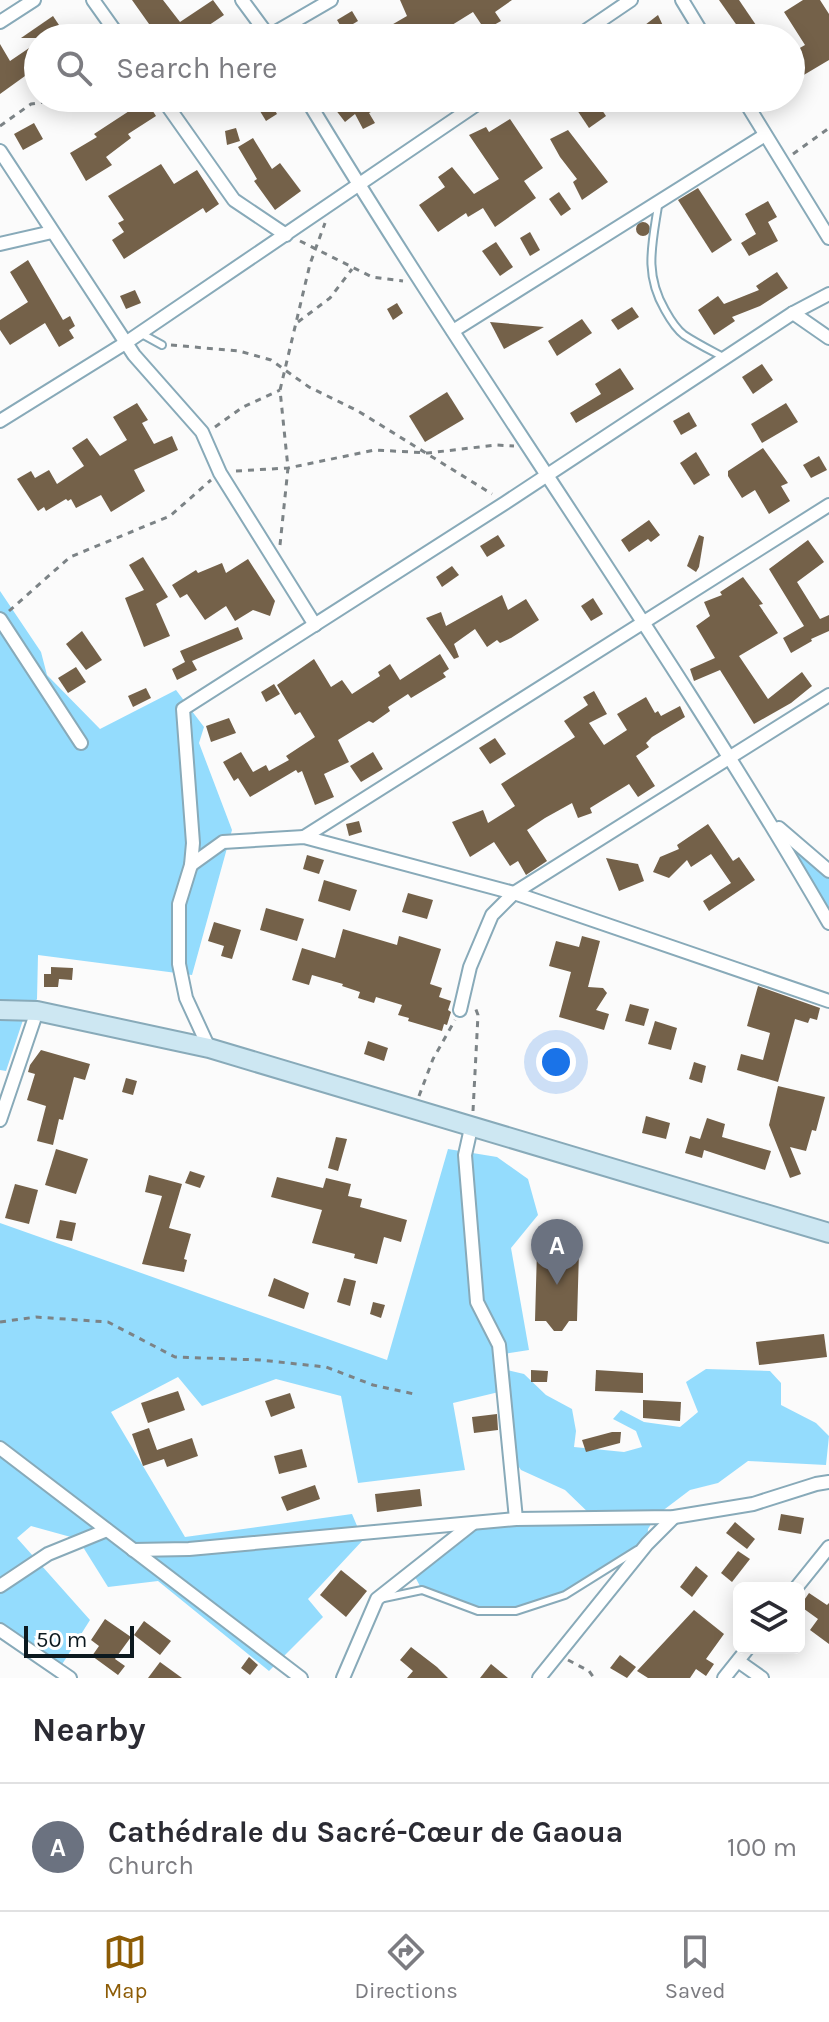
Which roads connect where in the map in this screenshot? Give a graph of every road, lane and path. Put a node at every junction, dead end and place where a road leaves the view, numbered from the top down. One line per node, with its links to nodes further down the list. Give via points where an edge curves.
1 (34, 0): 7 (street)
2 (93, 0): 8 (street)
3 (242, 0): 9 (street)
4 (331, 0): 10 (street)
5 (631, 0): 11 (street)
6 (682, 0): 12 (street)
7 (0, 22)
8 (110, 24)
9 (260, 24)
10 (291, 24)
11 (596, 24)
12 (697, 24)
13 (24, 109): 18 (path)
14 (172, 112): 27 (street, via 234,200)
15 (314, 112): 23 (street)
16 (465, 112): 23 (street)
17 (751, 112): 20 (street)
18 (0, 126)
19 (829, 128): 22 (path)
20 (765, 135): 22 (street); 24 (street)
21 (0, 151): 26 (street)
22 (782, 162): 28 (street)
23 (358, 184): 25 (street); 32 (street)
24 (658, 202): 36 (street); 41 (lane, via 650,262 659,301 682,334)
25 (330, 204): 27 (street); 30 (path)
26 (52, 232): 29 (street); 39 (street)
27 (286, 235): 30 (path); 37 (street)
28 (829, 238)
29 (0, 244)
30 (318, 248): 31 (path); 35 (path)
31 (352, 269): 32 (path); 35 (path, via 330,298)
32 (423, 284): 36 (street)
33 (829, 294): 34 (street)
34 (793, 313): 38 (street); 41 (street)
35 (296, 323): 42 (path)
36 (453, 331): 46 (street)
37 (140, 333): 39 (street); 40 (lane)
38 (829, 338)
39 (127, 342): 44 (street); 45 (street)
40 (162, 345): 42 (path, via 239,351)
41 (725, 358): 50 (street)
42 (283, 369): 43 (path); 47 (path)
43 (280, 390): 45 (path, via 220,421); 48 (path)
44 (0, 421)
45 (204, 438): 49 (street)
46 (528, 447): 47 (path); 50 (street)
47 (428, 453): 48 (path, via 375,450); 51 (path)
48 (288, 468): 49 (path); 53 (path)
49 (220, 473): 53 (street); 54 (path, via 170,516 70,557)
50 (547, 476): 51 (street); 55 (street)
51 (505, 503): 56 (street)
52 (829, 505): 55 (street)
53 (277, 564): 56 (street)
54 (0, 619): 58 (street)
55 (643, 622): 59 (street); 61 (street)
56 (315, 625): 62 (street, via 183,709)
57 (829, 695): 59 (street)
58 (81, 743)
59 (731, 757): 60 (street); 64 (street)
60 (770, 821): 63 (street); 65 (street)
61 (304, 837): 62 (street, via 223,842); 64 (street)
62 (191, 865): 71 (street, via 179,904 179,964 186,998)
63 (829, 871)
64 (514, 893): 66 (street, via 492,915); 67 (street)
65 (829, 923)
66 (466, 985): 69 (street); 74 (path, via 478,1015)
67 (829, 1001)
68 (0, 1010): 70 (main road)
69 (460, 1010): 72 (path)
70 (37, 1011): 71 (main road); 73 (street)
71 (209, 1048): 72 (main road)
72 (413, 1111): 74 (main road)
73 (0, 1120)
74 (471, 1128): 75 (main road); 81 (street, via 465,1155 477,1302 499,1345)
75 (828, 1228)
76 (0, 1322): 77 (path, via 36,1317 108,1322 175,1357 326,1367)
77 (414, 1394)
78 (0, 1448): 83 (street)
79 (829, 1482): 80 (street, via 753,1504)
80 (674, 1517): 81 (street); 84 (street)
81 (516, 1519): 82 (street)
82 (472, 1524): 86 (street); 89 (street)
83 (107, 1530): 86 (street); 88 (street, via 48,1554)
84 (647, 1544): 89 (lane, via 565,1595 516,1611 478,1611 422,1590); 92 (street)
85 (829, 1547): 87 (street)
86 (133, 1550): 95 (street)
87 (801, 1582)
88 (0, 1586)
89 (377, 1599): 96 (street)
90 (0, 1630): 94 (street)
91 (743, 1654): 93 (street)
92 (557, 1656): 97 (street); 98 (path)
93 (738, 1661): 99 (street); 100 (street)
94 (70, 1678)
95 (301, 1678)
96 (343, 1678)
97 (539, 1678)
98 (594, 1678)
99 (724, 1678)
100 (762, 1678)

